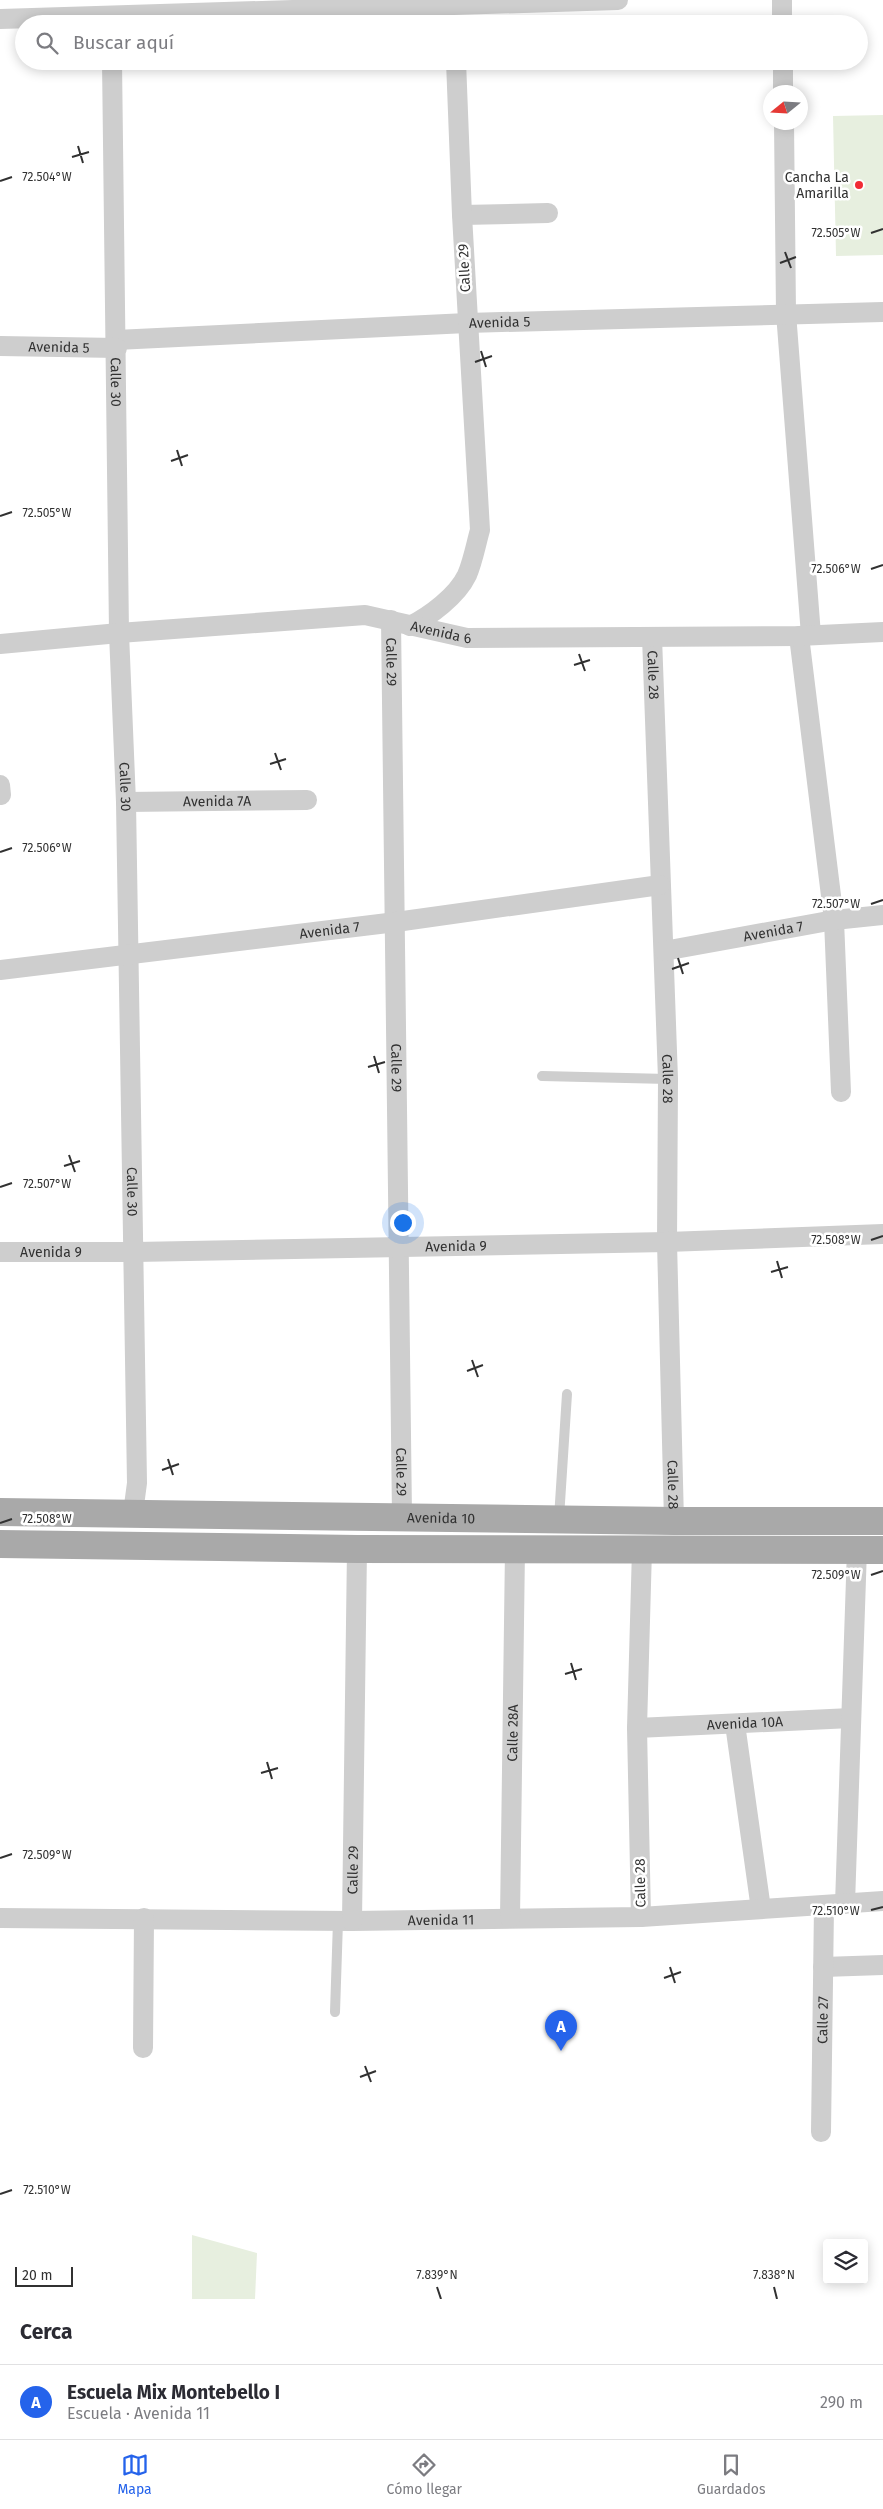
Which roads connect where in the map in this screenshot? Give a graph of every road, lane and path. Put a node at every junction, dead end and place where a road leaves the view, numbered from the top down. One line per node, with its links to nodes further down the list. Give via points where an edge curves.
1 (618, 0): 4 (street)
2 (782, 0): 7 (street)
3 (301, 5): 4 (street); 5 (street)
4 (454, 10)
5 (111, 13): 6 (street)
6 (74, 15)
7 (782, 15)
8 (15, 18): 9 (street)
9 (0, 19)
10 (112, 70): 20 (street, Calle 30)
11 (456, 70): 16 (street, Calle 29)
12 (783, 70): 13 (street)
13 (783, 85)
14 (784, 130): 18 (street)
15 (548, 213): 16 (street)
16 (462, 215): 19 (street, Calle 29)
17 (883, 312): 18 (street, Avenida 5)
18 (786, 313): 19 (street, Avenida 5); 26 (street)
19 (468, 323): 20 (street, Avenida 5); 23 (street, Calle 29, via 480,530 467,576 429,616)
20 (116, 344): 21 (street, Avenida 5); 25 (street, Calle 30)
21 (0, 346)
22 (391, 620): 23 (street, Avenida 6); 25 (street, Avenida 6, via 366,615); 34 (street, Calle 29)
23 (410, 626): 27 (street, Avenida 6, via 467,638)
24 (883, 632): 26 (street, Avenida 6)
25 (119, 633): 28 (street, Avenida 6); 30 (street, Calle 30)
26 (805, 636): 27 (street, Avenida 6); 33 (street)
27 (652, 638): 31 (street, Calle 28)
28 (0, 644)
29 (307, 800): 30 (street, Avenida 7A)
30 (126, 802): 36 (street, Calle 30)
31 (660, 885): 34 (street, Avenida 7); 35 (street, Calle 28)
32 (883, 916): 33 (street, Avenida 7)
33 (834, 920): 35 (street, Avenida 7); 40 (street)
34 (396, 922): 36 (street, Avenida 7); 43 (street, Calle 29)
35 (664, 951): 39 (street, Calle 28)
36 (129, 953): 37 (street, Avenida 7); 45 (street, Calle 30)
37 (0, 970)
38 (542, 1076): 39 (lane)
39 (668, 1079): 42 (street, Calle 28)
40 (841, 1092)
41 (883, 1234): 42 (street, Avenida 9)
42 (667, 1242): 43 (street, Avenida 9); 51 (street, Calle 28)
43 (397, 1246): 45 (street, Avenida 9); 49 (street, Calle 29)
44 (0, 1252): 45 (street, Avenida 9)
45 (134, 1252): 48 (street, Calle 30, via 137,1483)
46 (567, 1394): 50 (lane)
47 (0, 1512): 48 (main road, Avenida 10)
48 (133, 1514): 49 (main road, Avenida 10)
49 (402, 1516): 50 (main road, Avenida 10)
50 (559, 1518): 51 (main road, Avenida 10)
51 (674, 1520): 52 (main road, Avenida 10)
52 (883, 1521)
53 (0, 1544): 54 (main road)
54 (357, 1549): 55 (main road); 69 (street, Calle 29)
55 (515, 1549): 57 (main road); 68 (street, Calle 28A)
56 (870, 1549): 57 (main road); 58 (street)
57 (642, 1550): 60 (street, Calle 28)
58 (851, 1718): 59 (street, Avenida 10A); 62 (street)
59 (735, 1724): 60 (street, Avenida 10A); 64 (street)
60 (637, 1728): 65 (street, Calle 28)
61 (883, 1901): 62 (street, Avenida 11)
62 (845, 1904): 63 (street, Avenida 11)
63 (824, 1906): 64 (street, Avenida 11); 71 (street, Calle 27)
64 (761, 1909): 65 (street, Avenida 11)
65 (640, 1917): 68 (street, Avenida 11)
66 (0, 1918): 67 (street, Avenida 11)
67 (144, 1918): 69 (street, Avenida 11); 73 (street)
68 (510, 1918): 69 (street, Avenida 11)
69 (345, 1921): 72 (lane)
70 (883, 1965): 71 (street)
71 (823, 1967): 74 (street, Calle 27)
72 (335, 2012)
73 (143, 2048)
74 (821, 2132)

